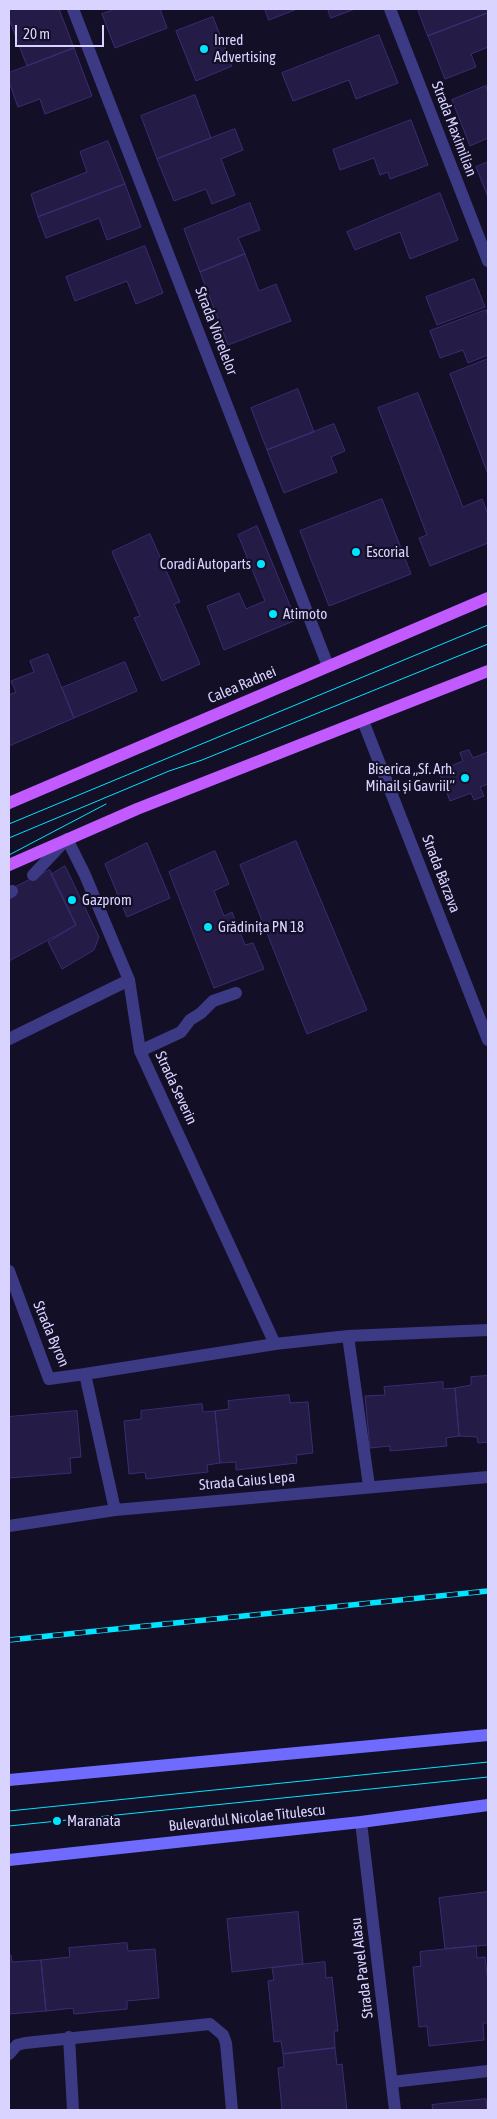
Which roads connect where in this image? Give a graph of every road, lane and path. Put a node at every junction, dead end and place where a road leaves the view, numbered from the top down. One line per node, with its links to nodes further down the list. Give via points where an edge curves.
1 (73, 9): 5 (street, Strada Viorelelor)
2 (390, 9): 3 (street, Strada Maximilian)
3 (488, 261)
4 (488, 598): 5 (main road, Calea Radnei)
5 (328, 666): 8 (main road, Calea Radnei)
6 (488, 672): 7 (main road)
7 (363, 721): 9 (main road); 15 (street, Strada Bârzava)
8 (9, 803)
9 (67, 839): 10 (main road); 11 (street); 12 (street, Strada Severin)
10 (9, 865)
11 (32, 875)
12 (129, 980): 14 (street); 16 (street, Strada Severin)
13 (236, 993): 16 (street, via 214,1001 190,1020 181,1032)
14 (9, 1040)
15 (488, 1040)
16 (140, 1051): 20 (street, Strada Severin)
17 (9, 1271): 21 (street, Strada Byron, via 48,1379)
18 (488, 1330): 19 (street)
19 (348, 1336): 20 (street); 23 (street)
20 (275, 1344): 21 (street)
21 (86, 1380): 24 (street)
22 (488, 1477): 23 (street, Strada Caius Lepa)
23 (369, 1486): 24 (street, Strada Caius Lepa)
24 (114, 1510): 25 (street, Strada Caius Lepa)
25 (9, 1526)
26 (488, 1735): 27 (main road)
27 (9, 1780)
28 (488, 1805): 29 (main road, Bulevardul Nicolae Titulescu)
29 (361, 1822): 30 (main road, Bulevardul Nicolae Titulescu); 34 (street, Strada Pavel Alasu)
30 (9, 1860)
31 (69, 2038): 32 (street, via 25,2042); 35 (street); 36 (street, via 210,2024 223,2035 226,2043)
32 (9, 2054)
33 (488, 2071): 34 (street)
34 (392, 2082): 37 (street, Strada Pavel Alasu)
35 (73, 2110)
36 (232, 2110)
37 (395, 2110)

